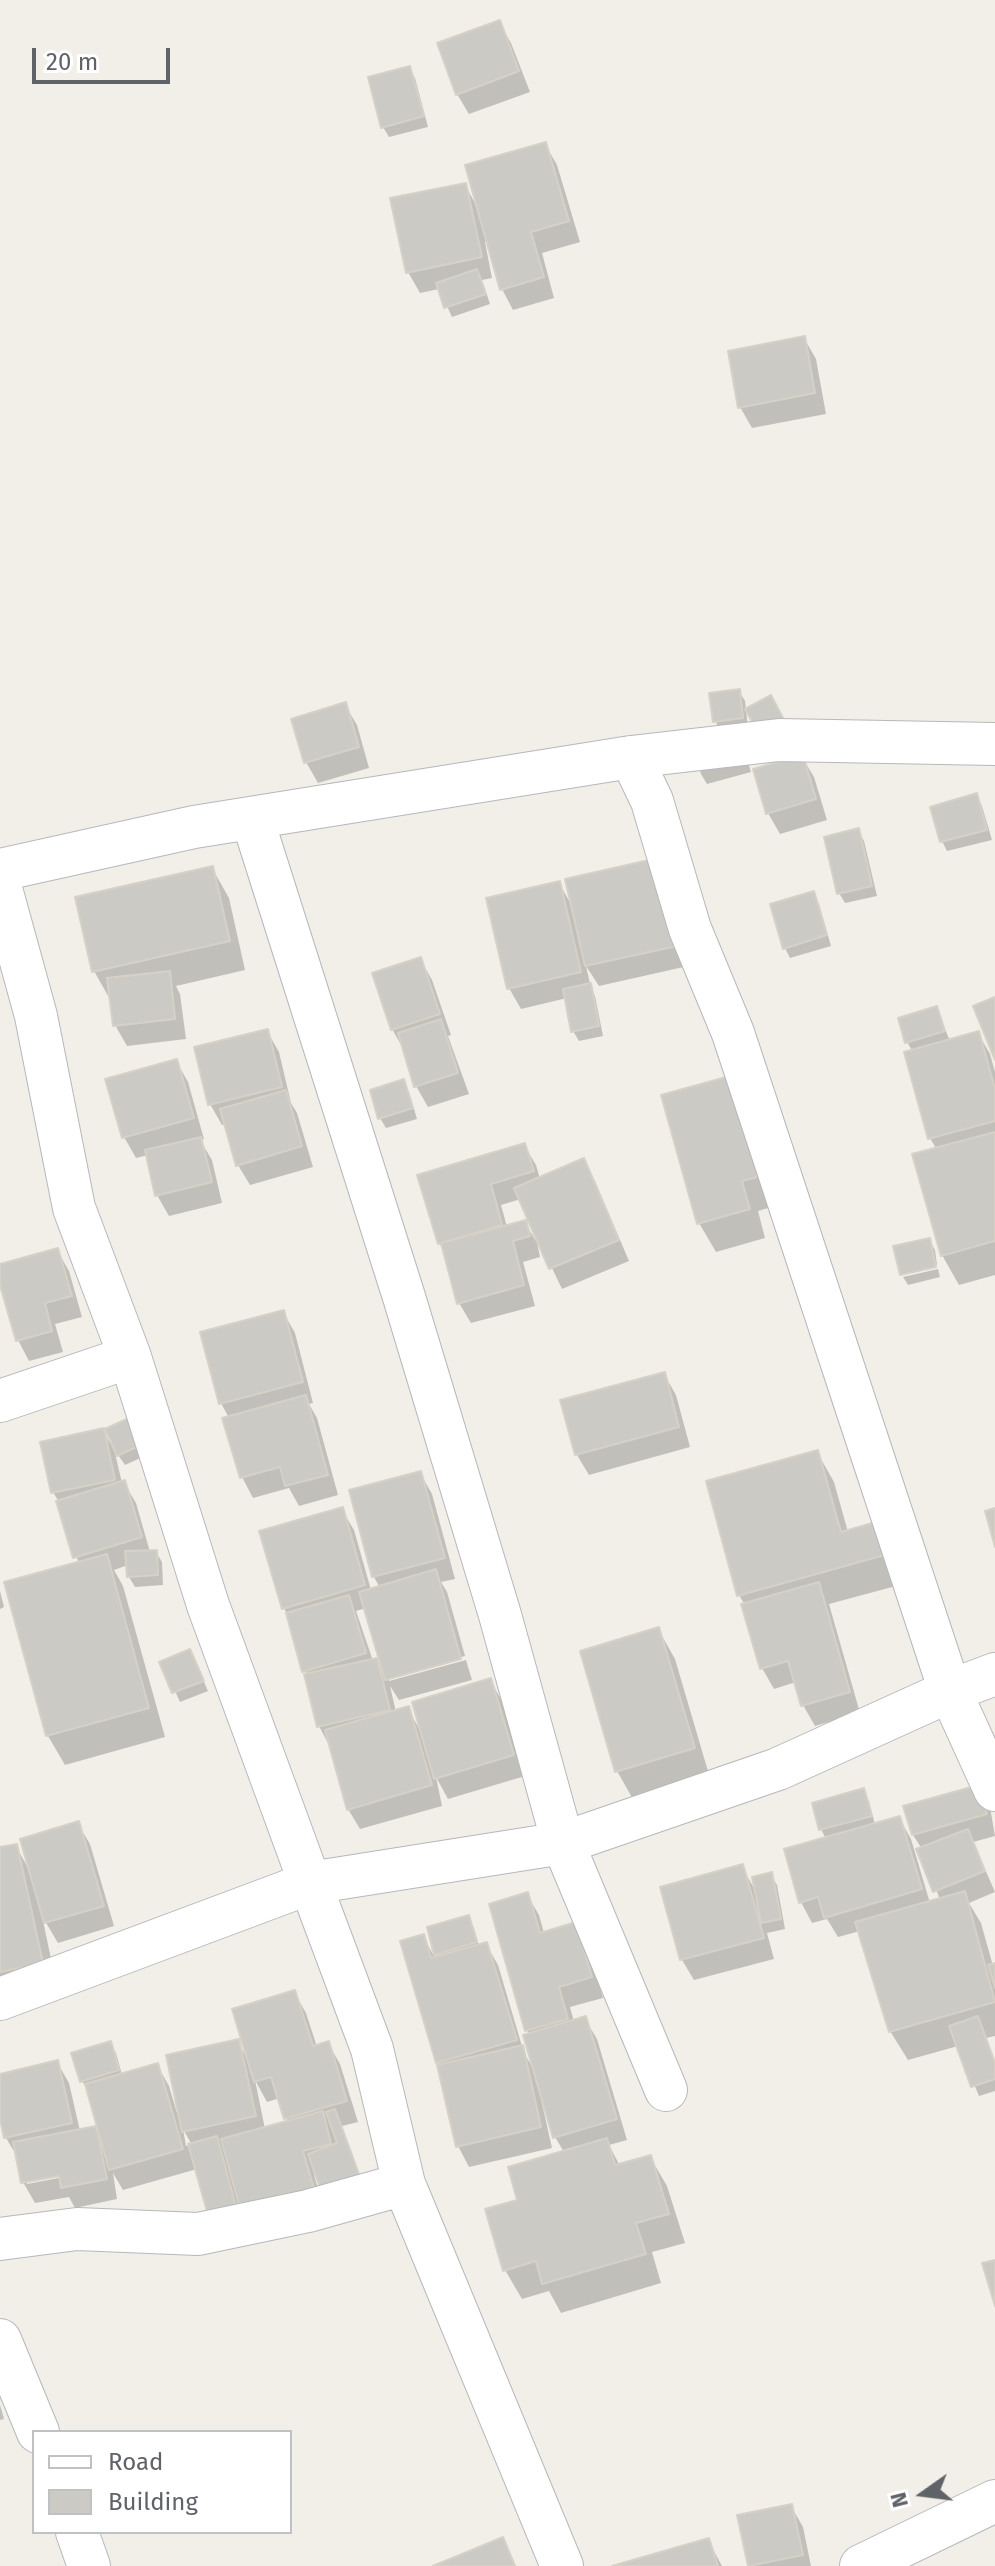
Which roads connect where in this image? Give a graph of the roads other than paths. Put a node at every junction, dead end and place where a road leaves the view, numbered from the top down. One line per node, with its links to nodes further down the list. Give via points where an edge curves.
1 (995, 744): 2 (street, via 779,740)
2 (631, 757): 3 (street); 9 (street, via 652,801 690,929 733,1033)
3 (252, 818): 4 (street); 11 (street, via 500,1615)
4 (0, 870)
5 (0, 885): 6 (street, via 36,1016 74,1208)
6 (130, 1357): 7 (street); 12 (street, via 208,1605)
7 (0, 1401)
8 (995, 1674): 9 (street)
9 (950, 1691): 10 (street); 11 (street, via 778,1769)
10 (995, 1790)
11 (563, 1843): 12 (street); 14 (street)
12 (310, 1883): 13 (street); 15 (street, via 372,2049)
13 (0, 1999)
14 (666, 2090)
15 (404, 2184): 16 (street, via 198,2234 77,2229); 23 (street)
16 (0, 2239)
17 (0, 2340): 18 (street)
18 (37, 2430)
19 (995, 2501): 21 (street)
20 (78, 2534): 22 (street)
21 (871, 2564)
22 (89, 2566)
23 (562, 2566)

